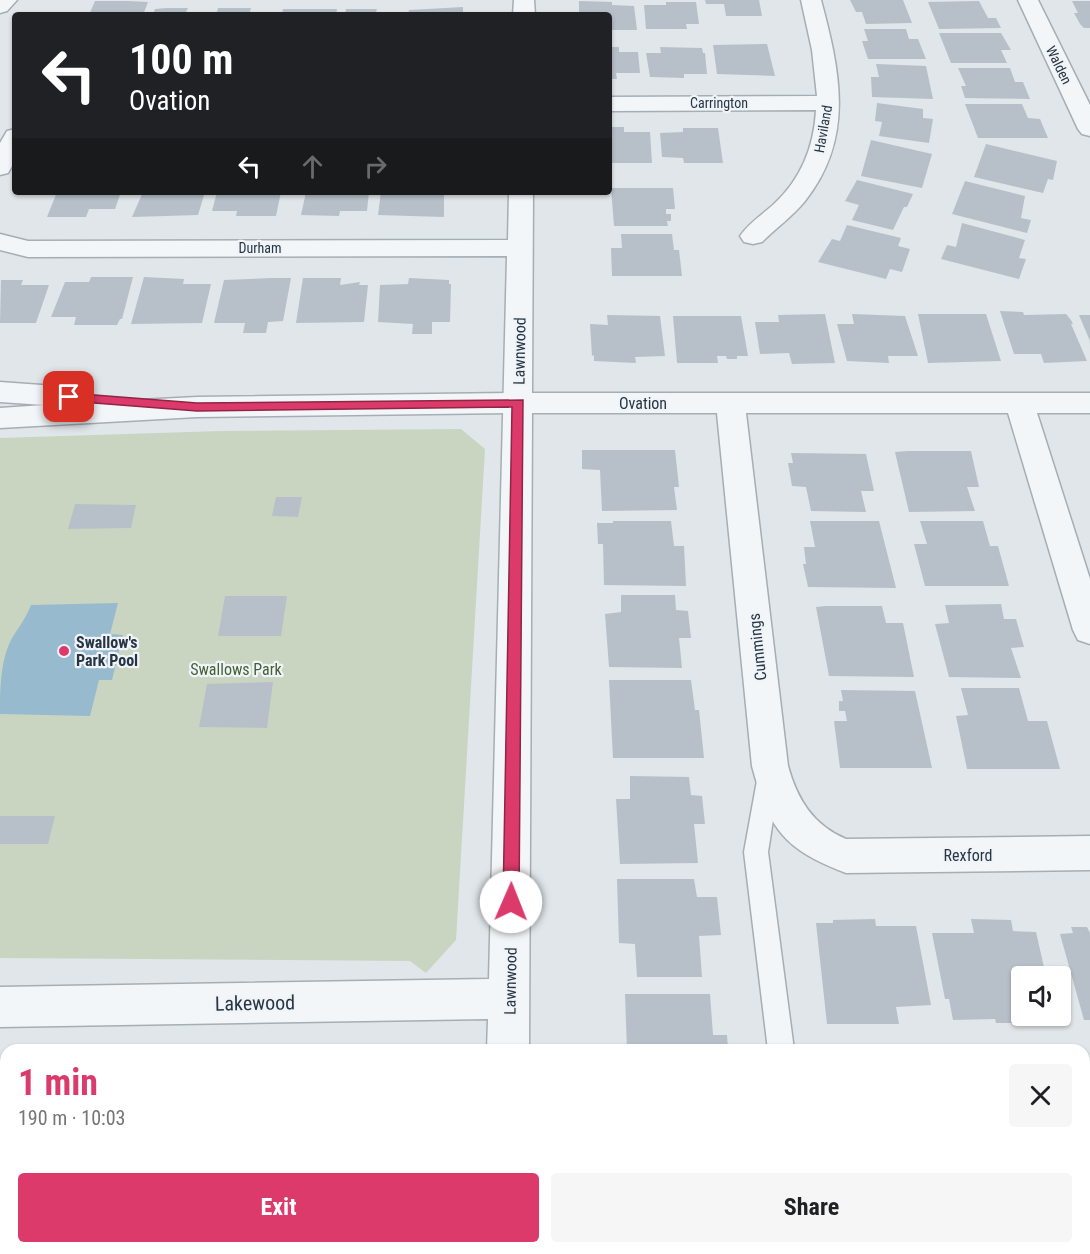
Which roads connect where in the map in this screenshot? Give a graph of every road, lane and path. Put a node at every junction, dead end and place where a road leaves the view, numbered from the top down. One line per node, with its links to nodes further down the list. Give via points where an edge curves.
1 (7, 0): 4 (street)
2 (811, 0): 5 (street, Haviland, via 826,55)
3 (1028, 0): 7 (street, Walden)
4 (0, 7)
5 (828, 103): 6 (street, Carrington); 11 (street, Haviland, via 823,142 811,173 796,195)
6 (612, 104)
7 (1090, 129)
8 (12, 142): 9 (street)
9 (0, 168)
10 (521, 195): 13 (street, Lawnwood)
11 (753, 236)
12 (0, 242): 13 (street, Durham, via 28,249)
13 (521, 248): 16 (street, Lawnwood)
14 (0, 392): 19 (street, Ovation)
15 (730, 402): 16 (street, Ovation); 17 (street, Ovation); 22 (street, Cummings)
16 (518, 403): 19 (street, Ovation); 25 (street, Lawnwood)
17 (1018, 403): 18 (street, Ovation); 21 (street)
18 (1090, 403)
19 (197, 407): 20 (street, Ovation)
20 (0, 418)
21 (1090, 630)
22 (770, 766): 24 (street, Cummings, via 782,805 793,822 827,850); 28 (lane, via 756,852)
23 (1090, 854): 24 (street, Rexford)
24 (846, 856)
25 (510, 999): 26 (street, Lakewood); 27 (street, Lawnwood)
26 (0, 1007)
27 (508, 1044)
28 (781, 1044)

